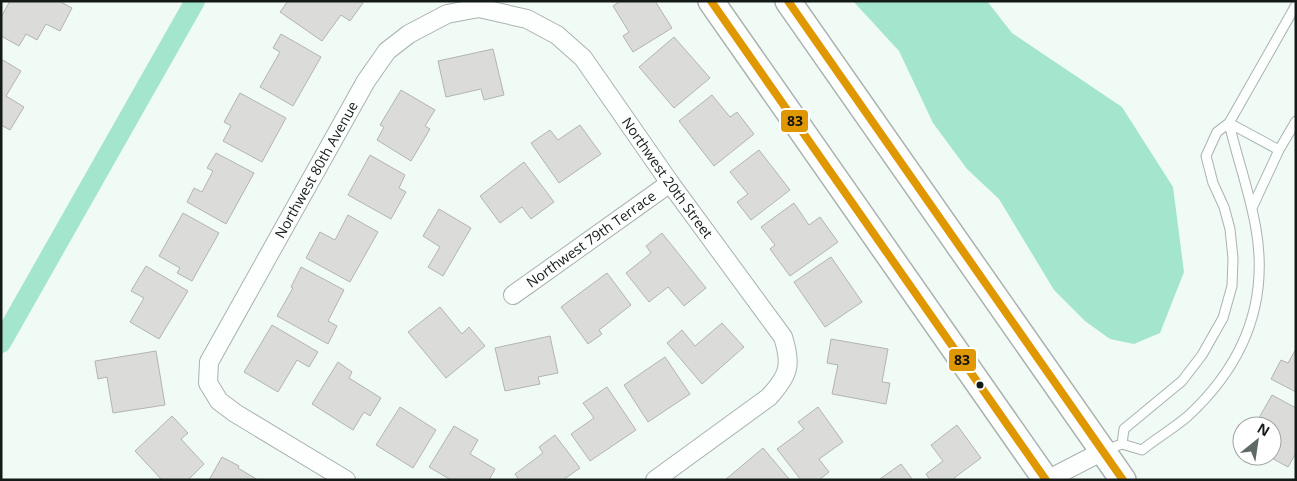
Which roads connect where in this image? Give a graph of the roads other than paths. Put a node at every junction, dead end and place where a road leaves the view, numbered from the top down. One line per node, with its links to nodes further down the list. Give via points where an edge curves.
1 (711, 1): 14 (main road)
2 (788, 1): 11 (main road)
3 (479, 4): 8 (street, Northwest 20th Street, via 527,19 557,35 577,52); 12 (street, Northwest 80th Avenue, via 447,14 409,34 387,51 366,81 209,362 208,383 219,401)
4 (1296, 5): 6 (lane)
5 (1296, 121): 7 (lane)
6 (1229, 123): 7 (lane); 9 (lane); 11 (lane, via 1217,132 1206,156 1230,229 1232,286 1224,318 1182,381 1124,429)
7 (1279, 150): 9 (lane)
8 (670, 183): 10 (street, Northwest 79th Terrace); 13 (street, Northwest 20th Street, via 783,337 788,369 782,383 769,397)
9 (1252, 208): 11 (lane, via 1260,263 1257,305 1234,361 1187,416 1142,450)
10 (513, 295)
11 (1112, 447): 14 (street); 15 (main road)
12 (346, 480)
13 (655, 480)
14 (1047, 480)
15 (1123, 480)

